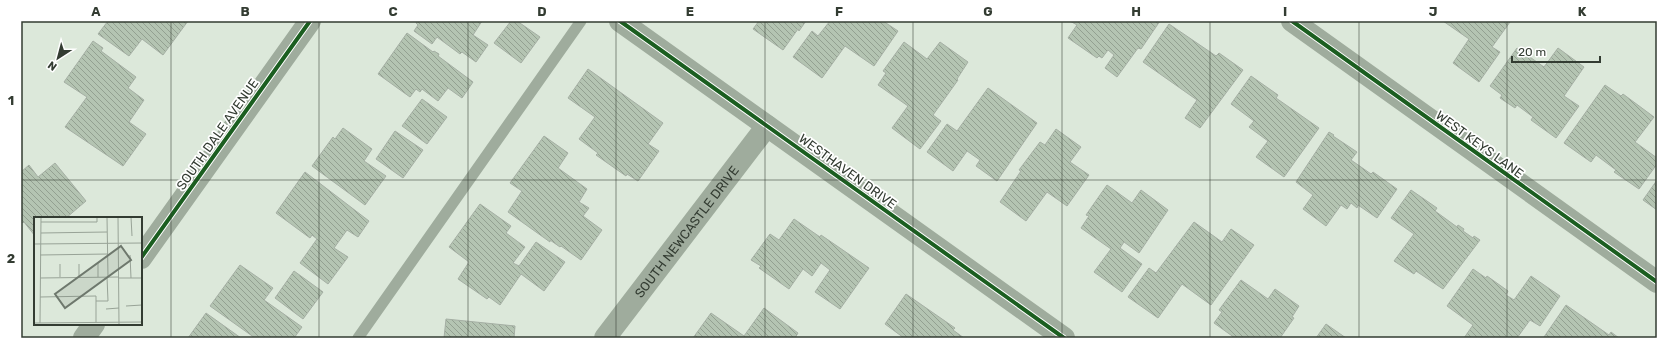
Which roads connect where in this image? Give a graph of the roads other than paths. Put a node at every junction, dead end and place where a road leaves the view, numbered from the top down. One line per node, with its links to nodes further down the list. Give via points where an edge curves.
1 (310, 21): 6 (street, SOUTH DALE AVENUE)
2 (581, 21): 10 (lane)
3 (620, 21): 5 (street, WESTHAVEN DRIVE)
4 (1292, 21): 7 (street, WEST KEYS LANE)
5 (767, 126): 11 (street, SOUTH NEWCASTLE DRIVE); 12 (street, WESTHAVEN DRIVE)
6 (142, 257)
7 (1657, 282)
8 (93, 325): 9 (street)
9 (84, 338)
10 (358, 338)
11 (605, 338)
12 (1064, 338)

